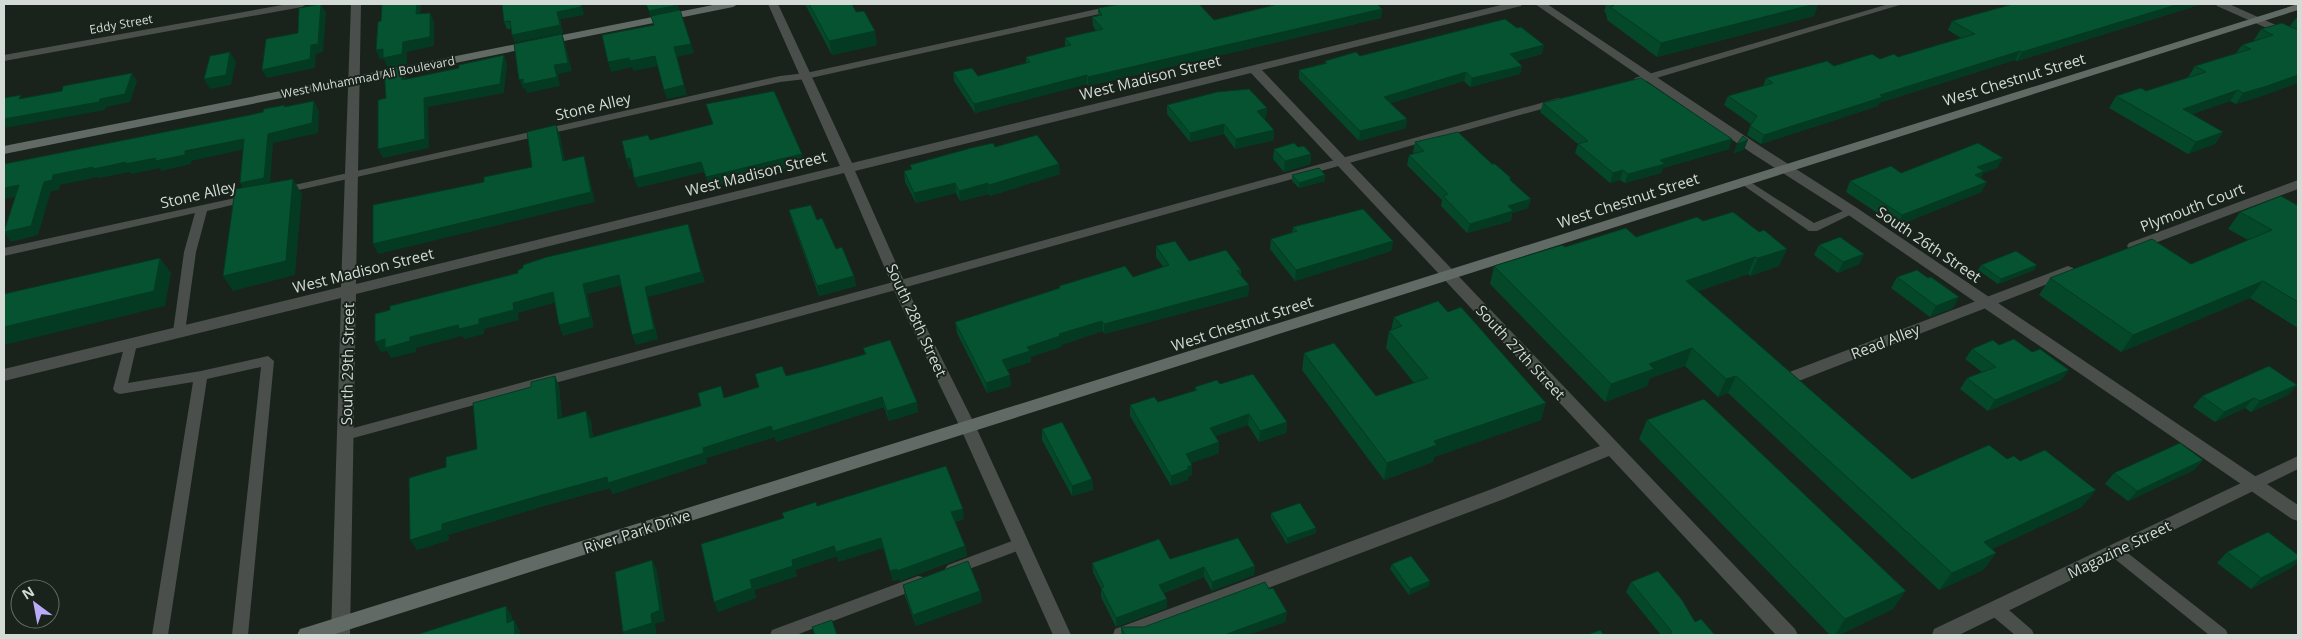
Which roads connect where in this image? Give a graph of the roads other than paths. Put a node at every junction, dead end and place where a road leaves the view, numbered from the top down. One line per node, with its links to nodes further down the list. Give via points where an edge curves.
1 (302, 4): 13 (lane, Eddy Street)
2 (356, 4): 17 (street, South 29th Street)
3 (733, 4): 17 (main road, West Muhammad Ali Boulevard)
4 (773, 4): 15 (street, South 28th Street)
5 (1131, 4): 15 (lane, Stone Alley)
6 (1517, 4): 14 (street, West Madison Street)
7 (1540, 4): 16 (street, South 26th Street)
8 (1898, 4): 16 (lane)
9 (2222, 4): 11 (street)
10 (2298, 6): 11 (main road, West Chestnut Street)
11 (2256, 20): 12 (street); 23 (main road, West Chestnut Street)
12 (2298, 39)
13 (4, 58)
14 (1253, 68): 21 (street, South 27th Street); 22 (street, West Madison Street)
15 (806, 76): 22 (street, South 28th Street); 24 (lane, Stone Alley, via 780,79)
16 (1648, 77): 18 (lane); 23 (street, South 26th Street)
17 (353, 80): 20 (main road, West Muhammad Ali Boulevard); 24 (street, South 29th Street)
18 (1630, 82)
19 (1565, 99): 21 (lane)
20 (4, 150)
21 (1340, 161): 32 (street, South 27th Street); 33 (lane)
22 (848, 168): 33 (street, South 28th Street); 34 (street, West Madison Street)
23 (1786, 169): 25 (main road, West Chestnut Street); 28 (street, South 26th Street)
24 (350, 176): 27 (lane, Stone Alley); 34 (street, South 29th Street)
25 (1744, 181): 28 (lane, via 1812,228); 32 (main road, West Chestnut Street)
26 (2298, 184): 29 (street, Plymouth Court)
27 (202, 209): 30 (lane, Stone Alley); 36 (lane, via 190,252)
28 (1852, 211): 35 (street, South 26th Street)
29 (2124, 250)
30 (4, 252)
31 (2078, 268): 35 (street)
32 (1447, 275): 41 (main road, West Chestnut Street); 43 (street, South 27th Street)
33 (899, 284): 41 (street, South 28th Street); 42 (lane)
34 (347, 290): 36 (street, West Madison Street); 42 (street, South 29th Street)
35 (1986, 302): 40 (street, Read Alley); 45 (street, South 26th Street)
36 (179, 332): 37 (street, West Madison Street)
37 (131, 344): 38 (street, West Madison Street); 39 (lane, via 120,389)
38 (4, 375)
39 (201, 376): 51 (lane); 52 (lane, via 268,361)
40 (1785, 380)
41 (968, 426): 47 (street, South 28th Street); 50 (main road, River Park Drive)
42 (346, 435): 50 (street, South 29th Street)
43 (1612, 448): 56 (street); 57 (street, South 27th Street)
44 (2298, 462): 45 (street, Magazine Street)
45 (2254, 484): 46 (street, South 26th Street); 48 (street, Magazine Street)
46 (2298, 514)
47 (1020, 544): 54 (lane); 55 (street, South 28th Street)
48 (2115, 551): 49 (street, Magazine Street); 60 (lane)
49 (1996, 608): 58 (street, Magazine Street); 59 (lane)
50 (340, 630): 53 (main road, River Park Drive)
51 (160, 635)
52 (240, 635)
53 (306, 635)
54 (778, 635)
55 (1062, 635)
56 (1122, 635)
57 (1788, 635)
58 (1941, 635)
59 (2026, 635)
60 (2220, 635)

